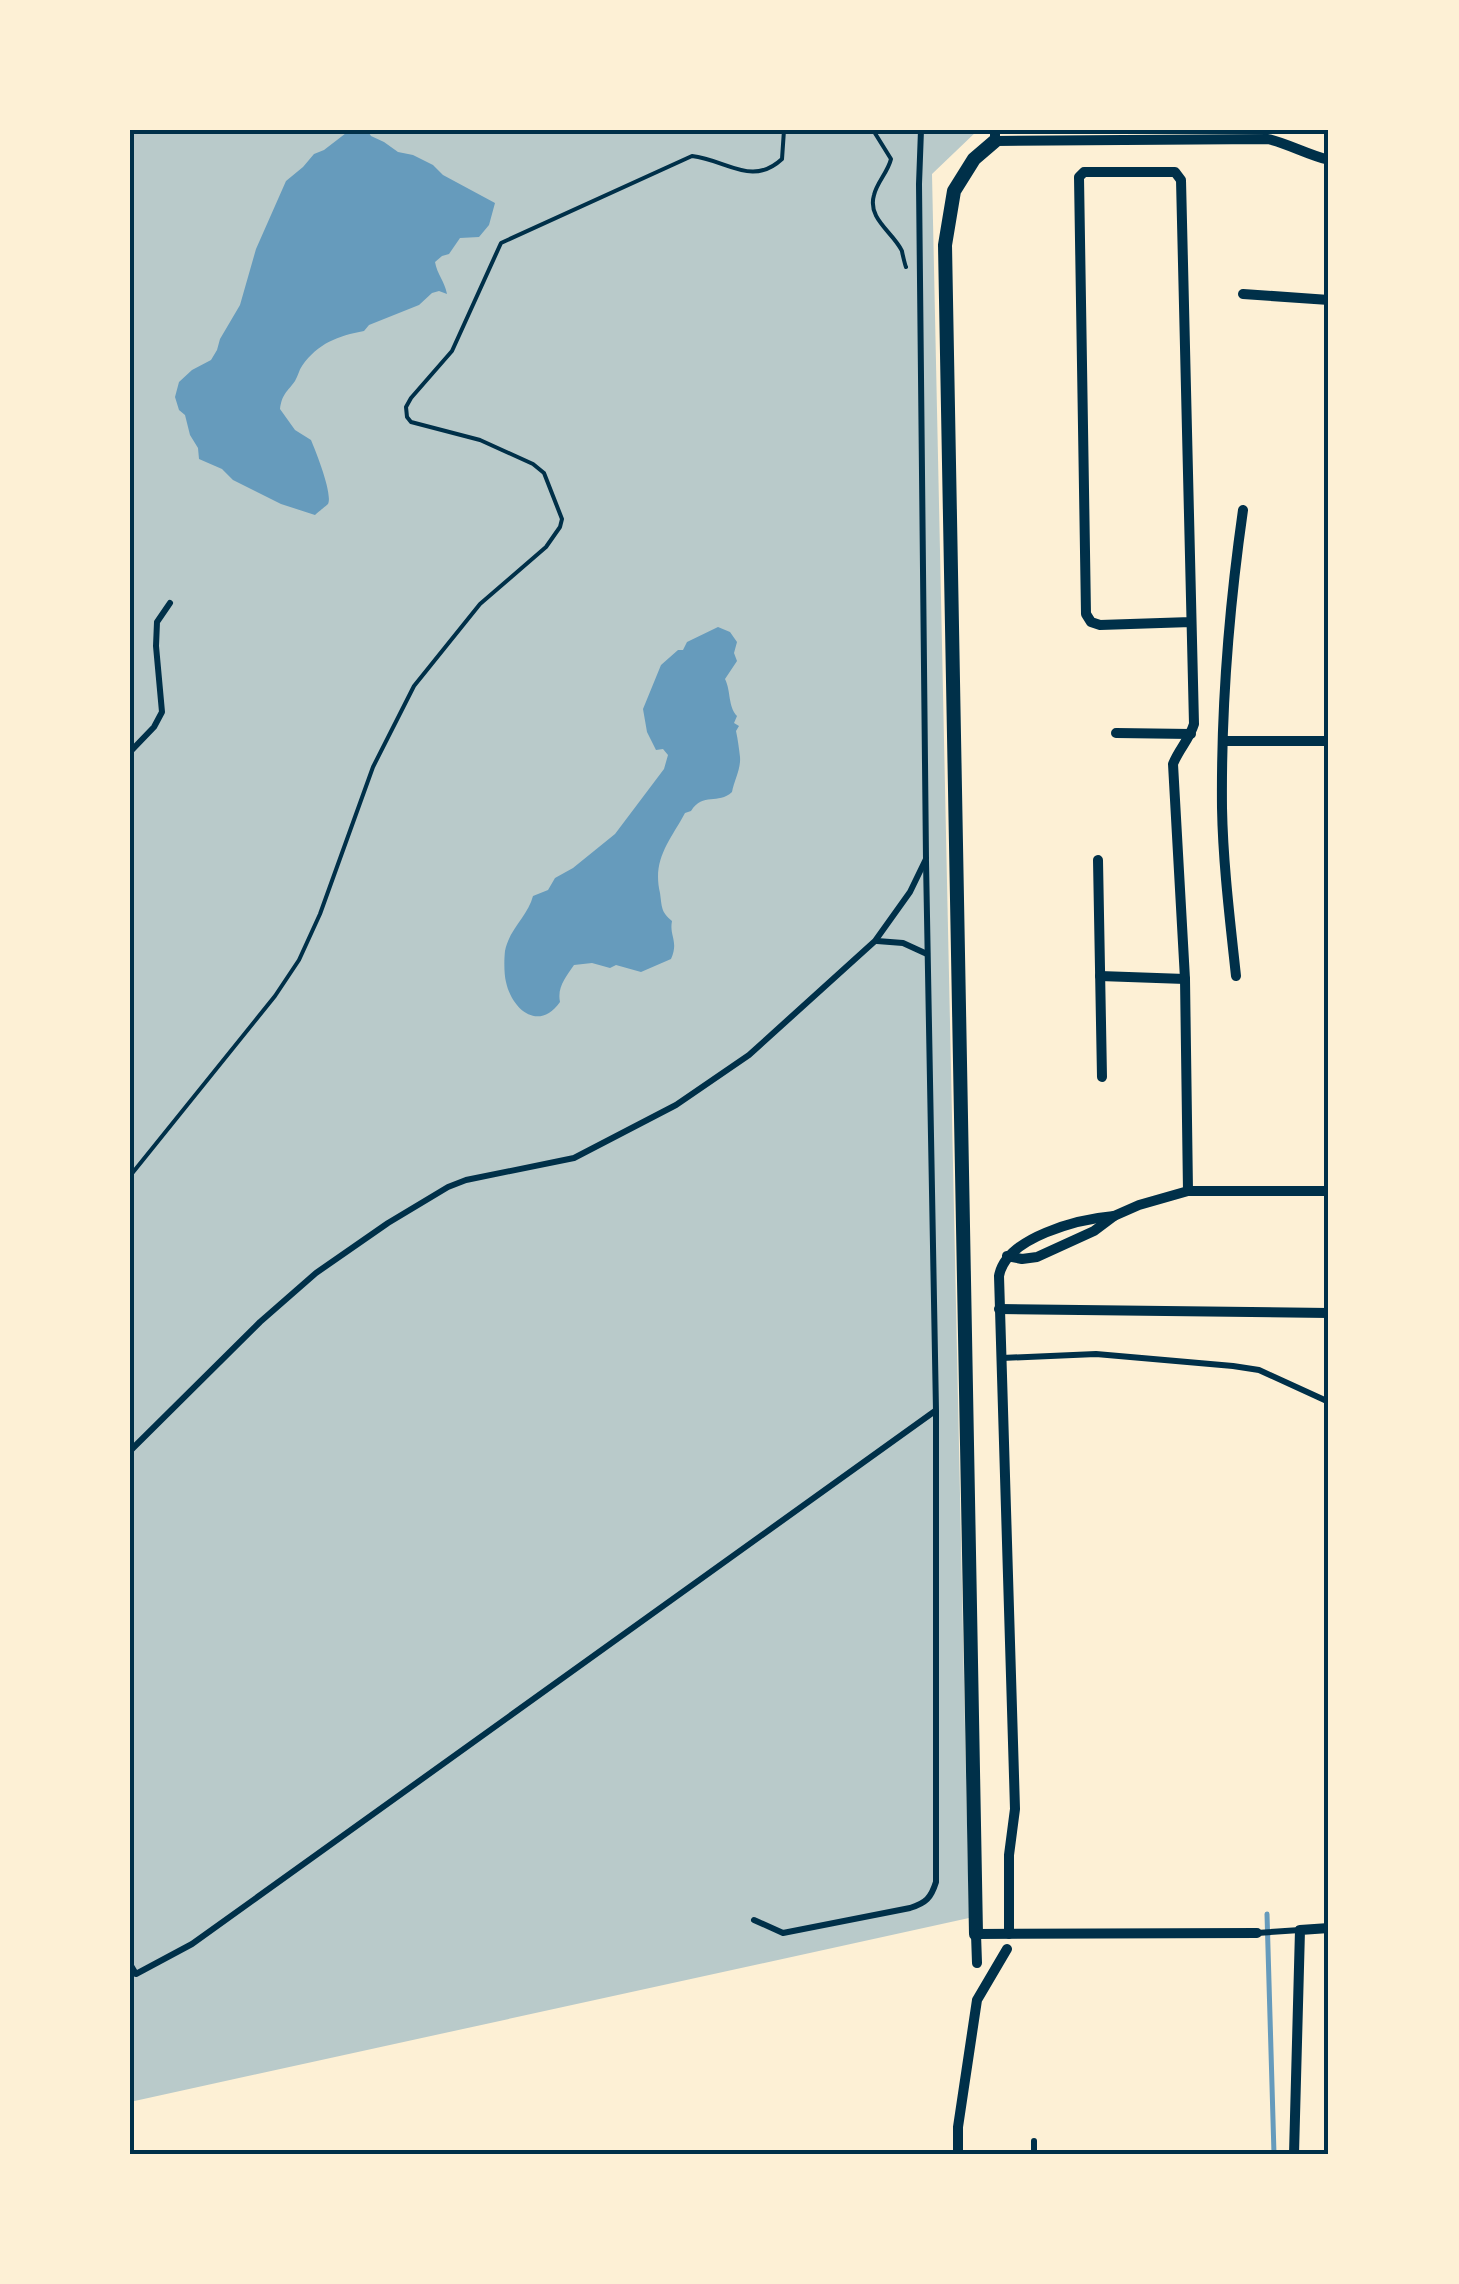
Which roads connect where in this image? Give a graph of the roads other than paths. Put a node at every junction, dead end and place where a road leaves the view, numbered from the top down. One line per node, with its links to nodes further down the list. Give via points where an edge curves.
1 (921, 130): 16 (lane)
2 (1286, 130): 4 (street)
3 (995, 135): 4 (street); 37 (street, via 954,191 945,245)
4 (1286, 143): 5 (street)
5 (1329, 160)
6 (1244, 294): 7 (street)
7 (1329, 300)
8 (1243, 510): 13 (street)
9 (170, 603): 15 (lane, via 157,622 162,712)
10 (1191, 622): 10 (street, via 1180,180 1175,172 1084,172 1079,244 1086,614 1100,624); 12 (street)
11 (1116, 734): 12 (street)
12 (1191, 734): 22 (street, via 1174,764)
13 (1223, 740): 14 (street); 21 (street)
14 (1329, 741)
15 (130, 752)
16 (926, 860): 18 (lane); 19 (lane)
17 (1098, 860): 20 (street)
18 (876, 941): 19 (lane); 33 (lane, via 749,1055 676,1105 574,1158 448,1187 316,1273)
19 (928, 954): 32 (lane)
20 (1100, 976): 22 (street); 23 (street)
21 (1236, 976)
22 (1185, 978): 25 (street)
23 (1102, 1077)
24 (1329, 1191): 25 (street)
25 (1188, 1192): 26 (street)
26 (1114, 1216): 27 (street, via 1032,1238); 27 (street, via 1037,1257)
27 (1007, 1256): 28 (street)
28 (998, 1303): 29 (street); 30 (street)
29 (1329, 1313)
30 (1002, 1358): 31 (lane, via 1096,1354 1233,1366 1270,1374); 38 (street, via 1015,1809)
31 (1329, 1402)
32 (936, 1410): 34 (lane, via 931,1897 910,1908 783,1932); 43 (lane, via 192,1944)
33 (130, 1451)
34 (754, 1920)
35 (1329, 1928): 36 (street)
36 (1300, 1930): 39 (lane); 47 (street)
37 (976, 1934): 38 (street); 41 (street)
38 (1009, 1934): 39 (street)
39 (1257, 1934)
40 (1007, 1949): 45 (street, via 977,2000)
41 (977, 1963)
42 (130, 1964): 43 (lane)
43 (133, 1978)
44 (1034, 2141): 46 (lane)
45 (958, 2154)
46 (1034, 2154)
47 (1294, 2154)

